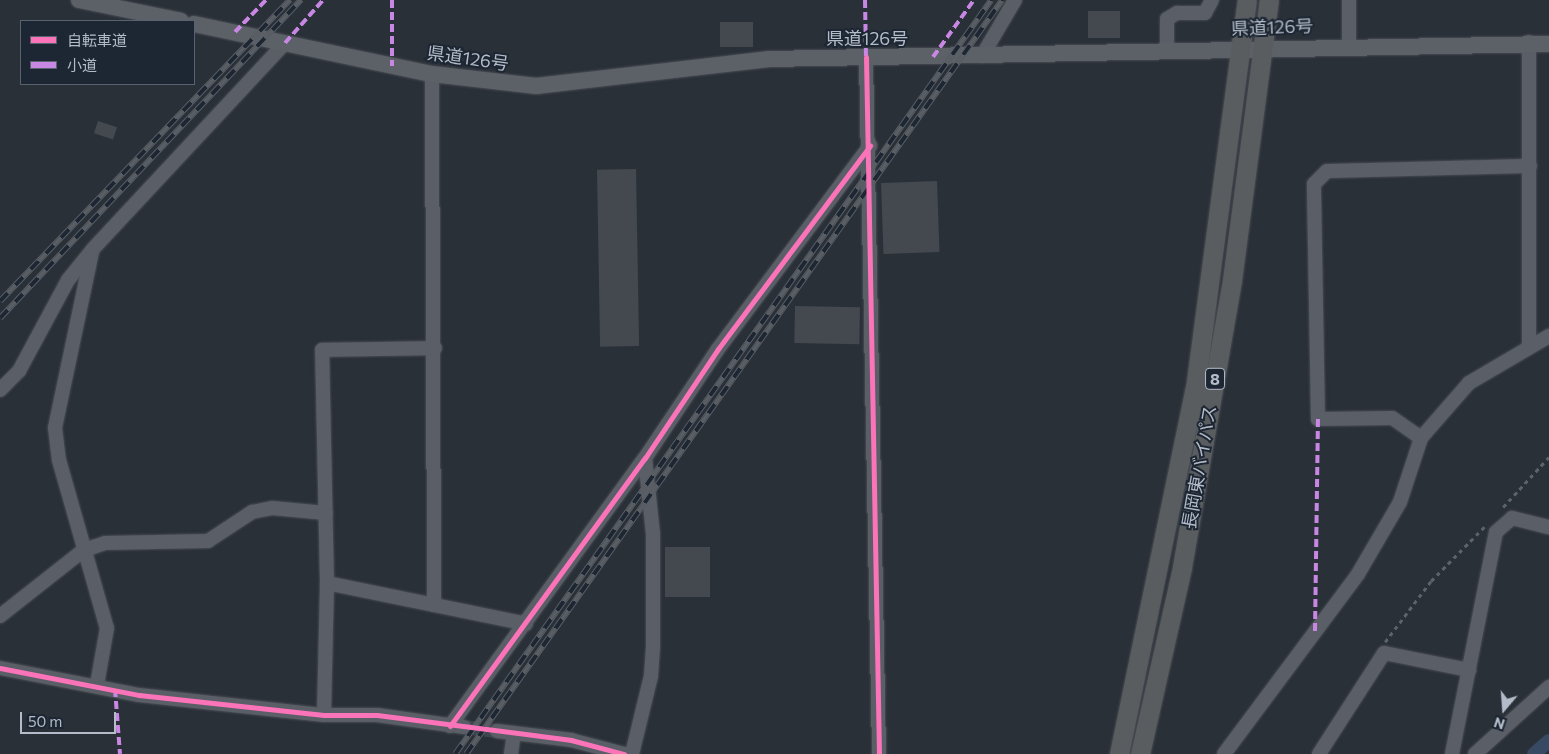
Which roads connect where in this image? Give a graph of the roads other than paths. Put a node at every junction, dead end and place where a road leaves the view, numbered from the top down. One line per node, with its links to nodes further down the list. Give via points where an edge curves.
1 (79, 0): 7 (main road)
2 (1015, 0): 16 (street)
3 (1212, 0): 15 (street, via 1205,13 1177,14 1167,19)
4 (1247, 0): 13 (highway, 長岡東バイパス / 8)
5 (1269, 0): 14 (highway, 長岡東バイパス / 8)
6 (1349, 0): 12 (street)
7 (176, 20)
8 (195, 24): 10 (main road, 県道126号)
9 (1529, 42): 11 (main road, 県道126号); 12 (main road, 県道126号); 20 (street)
10 (285, 43): 18 (main road, 県道126号); 21 (street)
11 (1549, 44)
12 (1349, 45): 14 (main road, 県道126号)
13 (1239, 48): 14 (main road, 県道126号); 15 (main road, 県道126号); 46 (highway, 長岡東バイパス / 8, via 1194,390)
14 (1264, 48): 47 (highway, 長岡東バイパス / 8, via 1232,280 1182,567)
15 (1167, 51): 16 (main road, 県道126号)
16 (982, 56): 17 (main road, 県道126号)
17 (866, 57): 18 (main road, 県道126号, via 724,62 558,86 513,86); 19 (street)
18 (432, 74): 24 (street)
19 (870, 146): 27 (street, via 718,349); 45 (street)
20 (1530, 166): 23 (street); 26 (street, via 1327,171 1314,184 1318,419 1392,418)
21 (92, 250): 25 (street, via 68,280 19,371); 30 (street, via 55,428 59,460)
22 (1549, 336): 23 (street)
23 (1530, 346): 26 (street, via 1469,383)
24 (436, 348): 28 (street, via 322,350); 32 (street)
25 (0, 390)
26 (1421, 438): 48 (street, via 1400,502 1358,574)
27 (645, 458): 34 (street); 44 (street, via 653,534 653,648 651,676)
28 (326, 513): 30 (street, via 272,508 252,512 208,541 138,540); 31 (street)
29 (1549, 527): 36 (street, via 1512,518 1496,532)
30 (84, 550): 33 (street); 37 (street, via 107,628)
31 (327, 583): 32 (street); 39 (street)
32 (434, 605): 34 (street)
33 (0, 616)
34 (526, 624): 39 (street, via 457,727 377,715)
35 (0, 668): 37 (street, via 36,678)
36 (1469, 670): 49 (street, via 1384,653); 50 (street)
37 (96, 685): 39 (street, via 139,695)
38 (1549, 687): 51 (street)
39 (324, 715)
40 (497, 730): 41 (street)
41 (514, 733): 42 (street); 43 (street, via 571,740)
42 (511, 754)
43 (624, 754)
44 (632, 754)
45 (879, 754)
46 (1120, 754)
47 (1140, 754)
48 (1224, 754)
49 (1318, 754)
50 (1452, 754)
51 (1475, 754)

